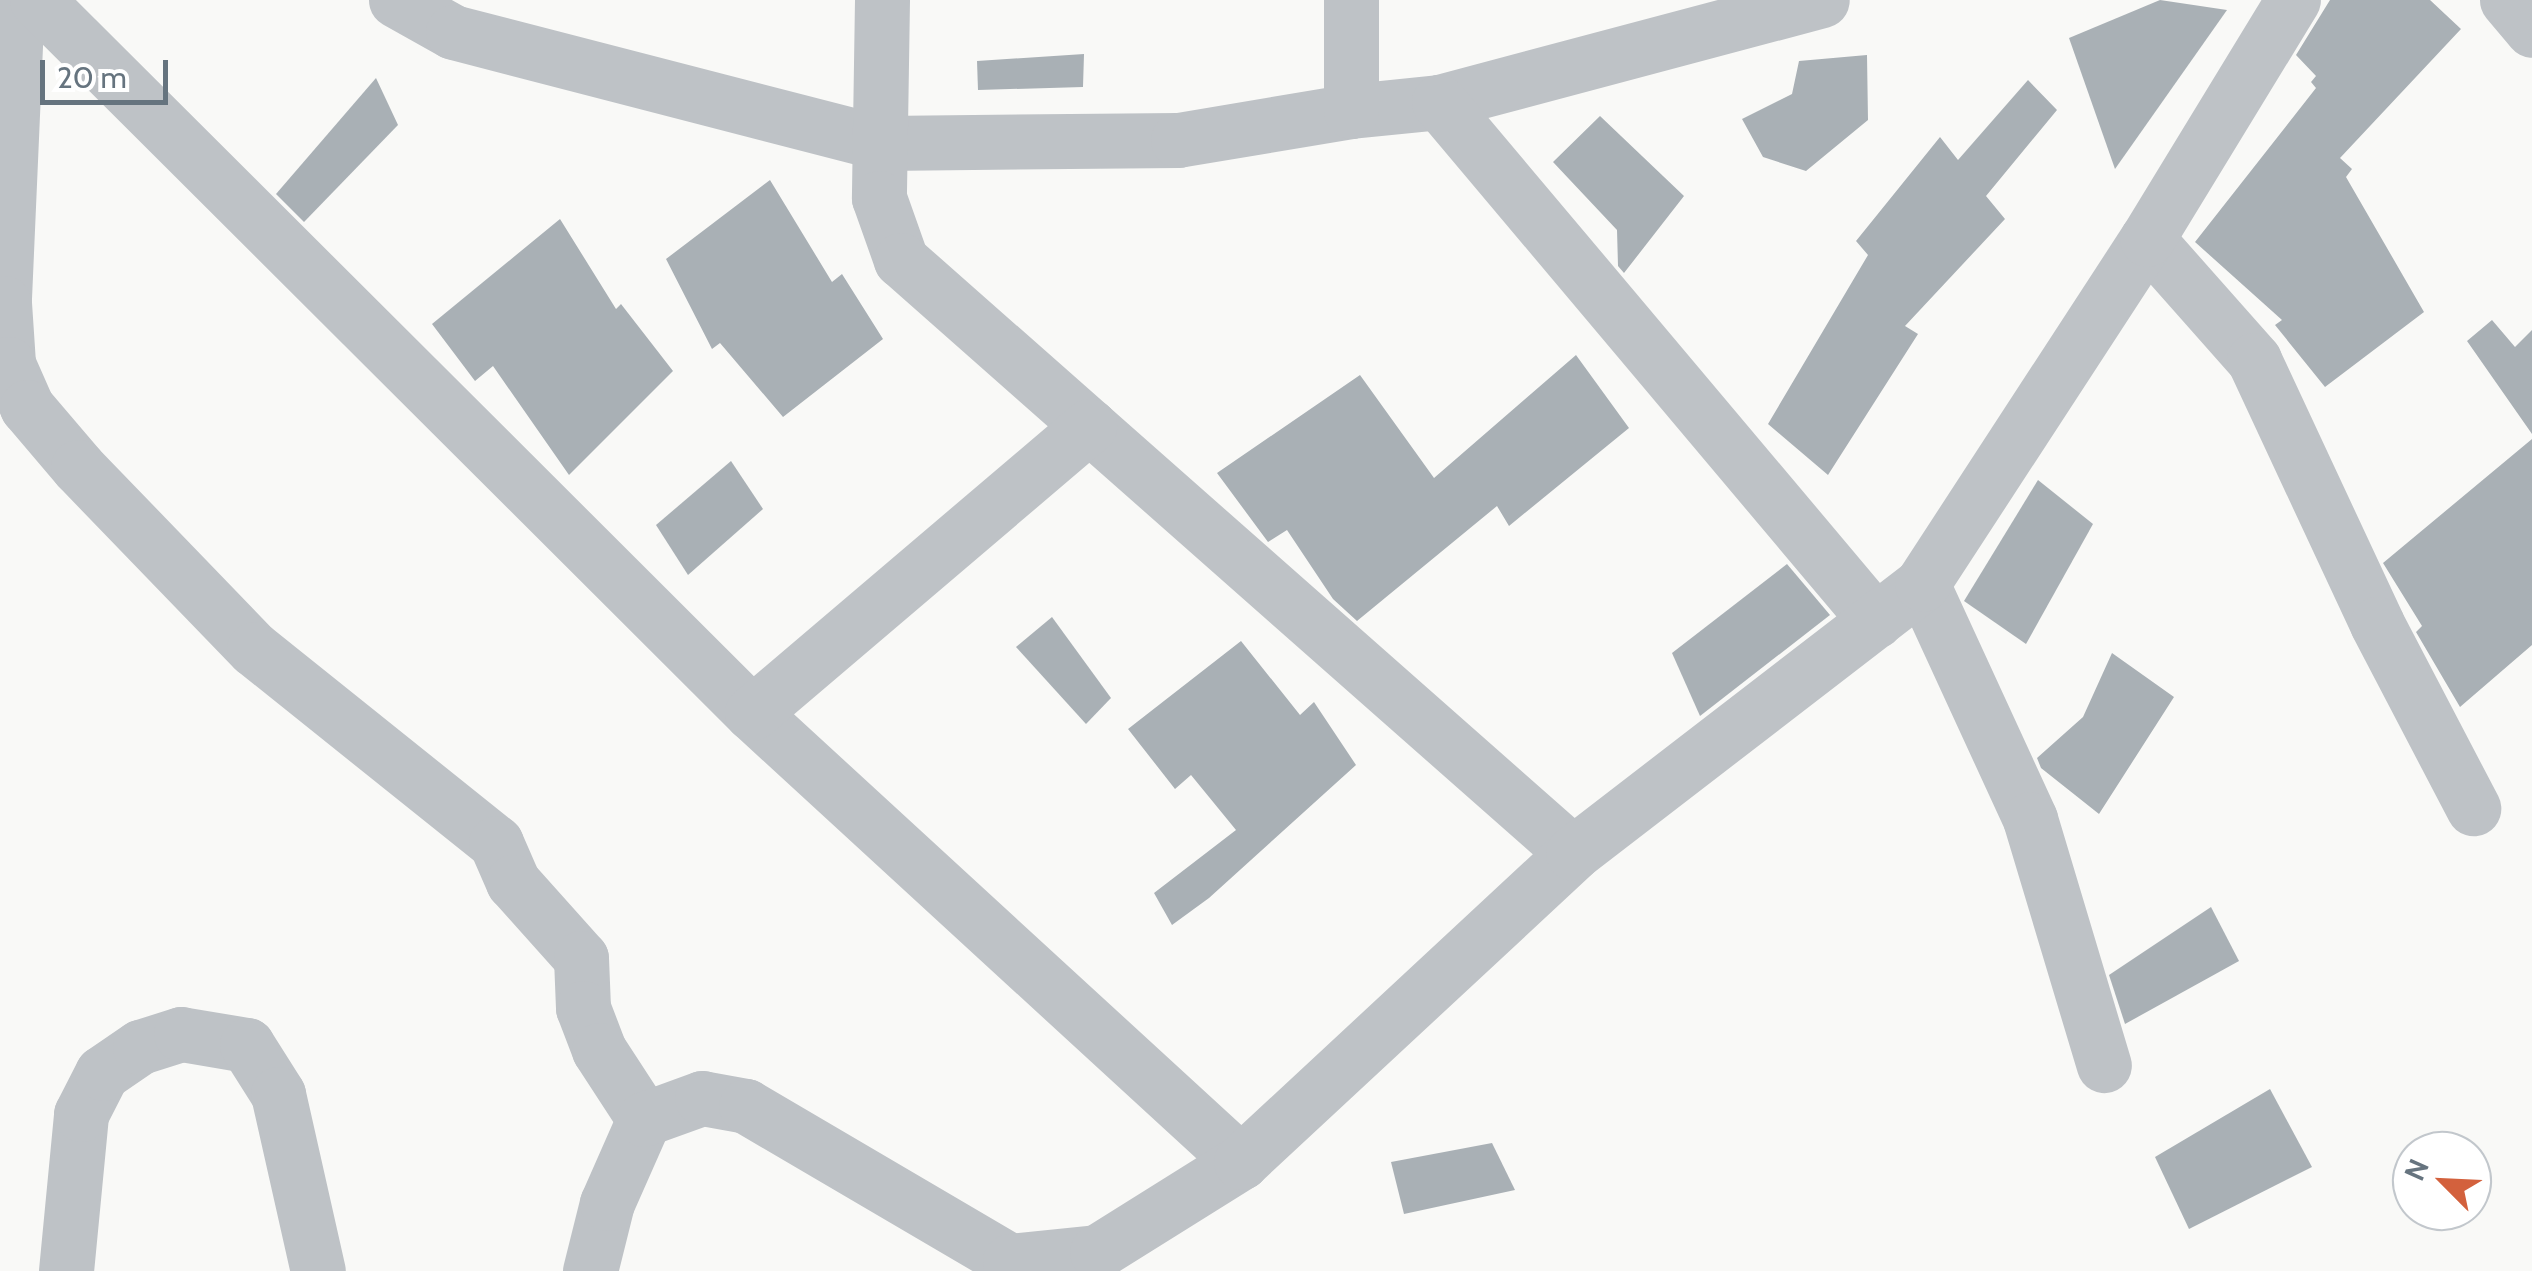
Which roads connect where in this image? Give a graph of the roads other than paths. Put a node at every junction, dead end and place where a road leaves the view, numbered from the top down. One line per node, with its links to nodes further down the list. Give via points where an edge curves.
1 (17, 0): 22 (street, via 4,304 8,364 26,406 254,649 496,843 513,882 581,958 583,1008 599,1050)
2 (38, 0): 18 (street)
3 (396, 0): 9 (street)
4 (882, 0): 13 (street)
5 (1351, 0): 12 (street)
6 (2293, 0): 14 (street)
7 (2507, 0): 10 (street)
8 (1805, 2): 11 (street)
9 (452, 16): 13 (street)
10 (2532, 30)
11 (1439, 102): 12 (street); 17 (street)
12 (1350, 111): 13 (street, via 1178,140)
13 (883, 142): 15 (street, via 879,198 901,260)
14 (2147, 239): 16 (street); 19 (street, via 2254,360 2377,624)
15 (1089, 426): 18 (street); 20 (street)
16 (1922, 584): 17 (street); 21 (street, via 2030,819)
17 (1876, 621): 20 (street)
18 (752, 712): 23 (street)
19 (2473, 808)
20 (1572, 853): 23 (street)
21 (2104, 1064)
22 (644, 1119): 23 (street, via 702,1098 746,1106 1010,1261 1097,1252); 26 (street, via 607,1203)
23 (1241, 1162)
24 (66, 1271): 25 (street, via 82,1114 102,1073 140,1047 181,1034 247,1045 278,1094)
25 (318, 1271)
26 (590, 1271)

